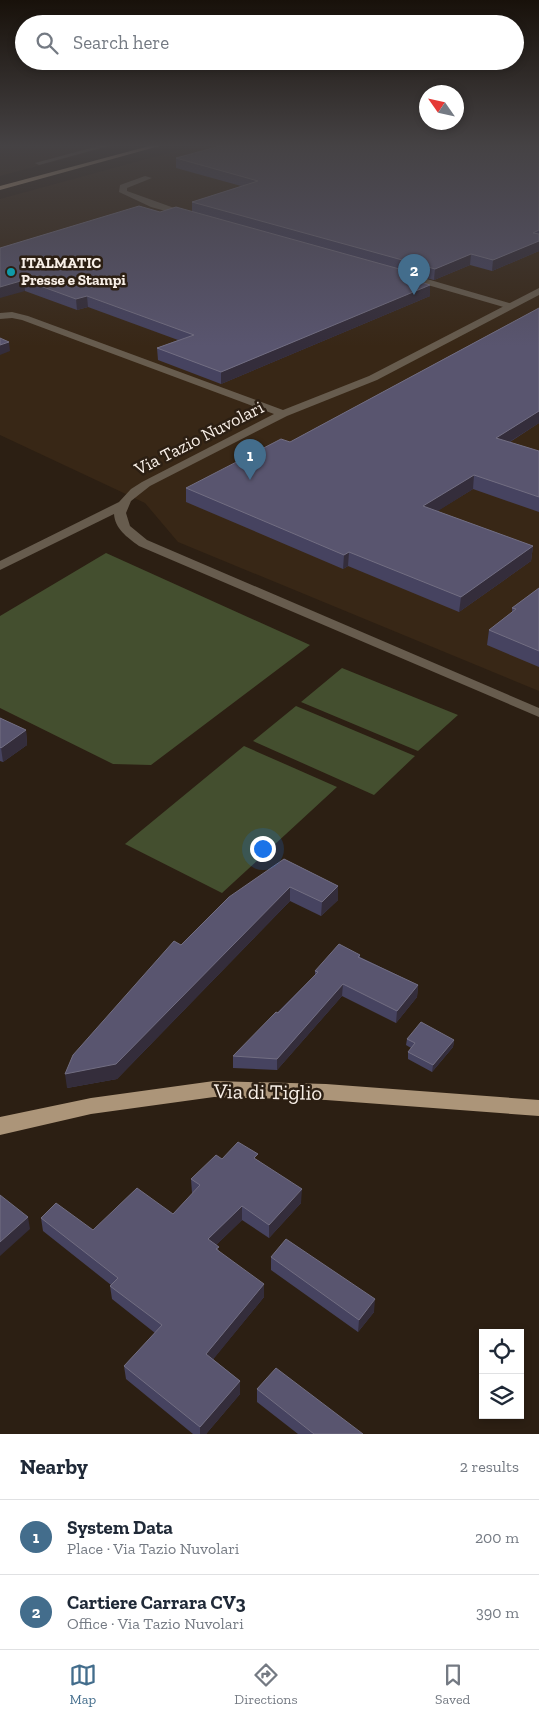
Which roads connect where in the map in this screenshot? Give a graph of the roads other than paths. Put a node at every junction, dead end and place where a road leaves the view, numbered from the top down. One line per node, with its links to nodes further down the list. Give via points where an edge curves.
1 (176, 212): 2 (street)
2 (199, 219)
3 (396, 273): 5 (street)
4 (539, 291): 5 (street, Via Tazio Nuvolari)
5 (510, 306): 7 (street, Via Tazio Nuvolari, via 373,378)
6 (0, 316): 7 (street, via 25,318)
7 (283, 414): 8 (street, Via Tazio Nuvolari, via 146,484)
8 (122, 505): 9 (street, Via Tazio Nuvolari); 10 (street, via 118,514 120,523 143,543)
9 (0, 566)
10 (539, 713)
11 (539, 1108): 12 (main road, Via di Tiglio, via 326,1092 214,1089 91,1106)
12 (0, 1126)

